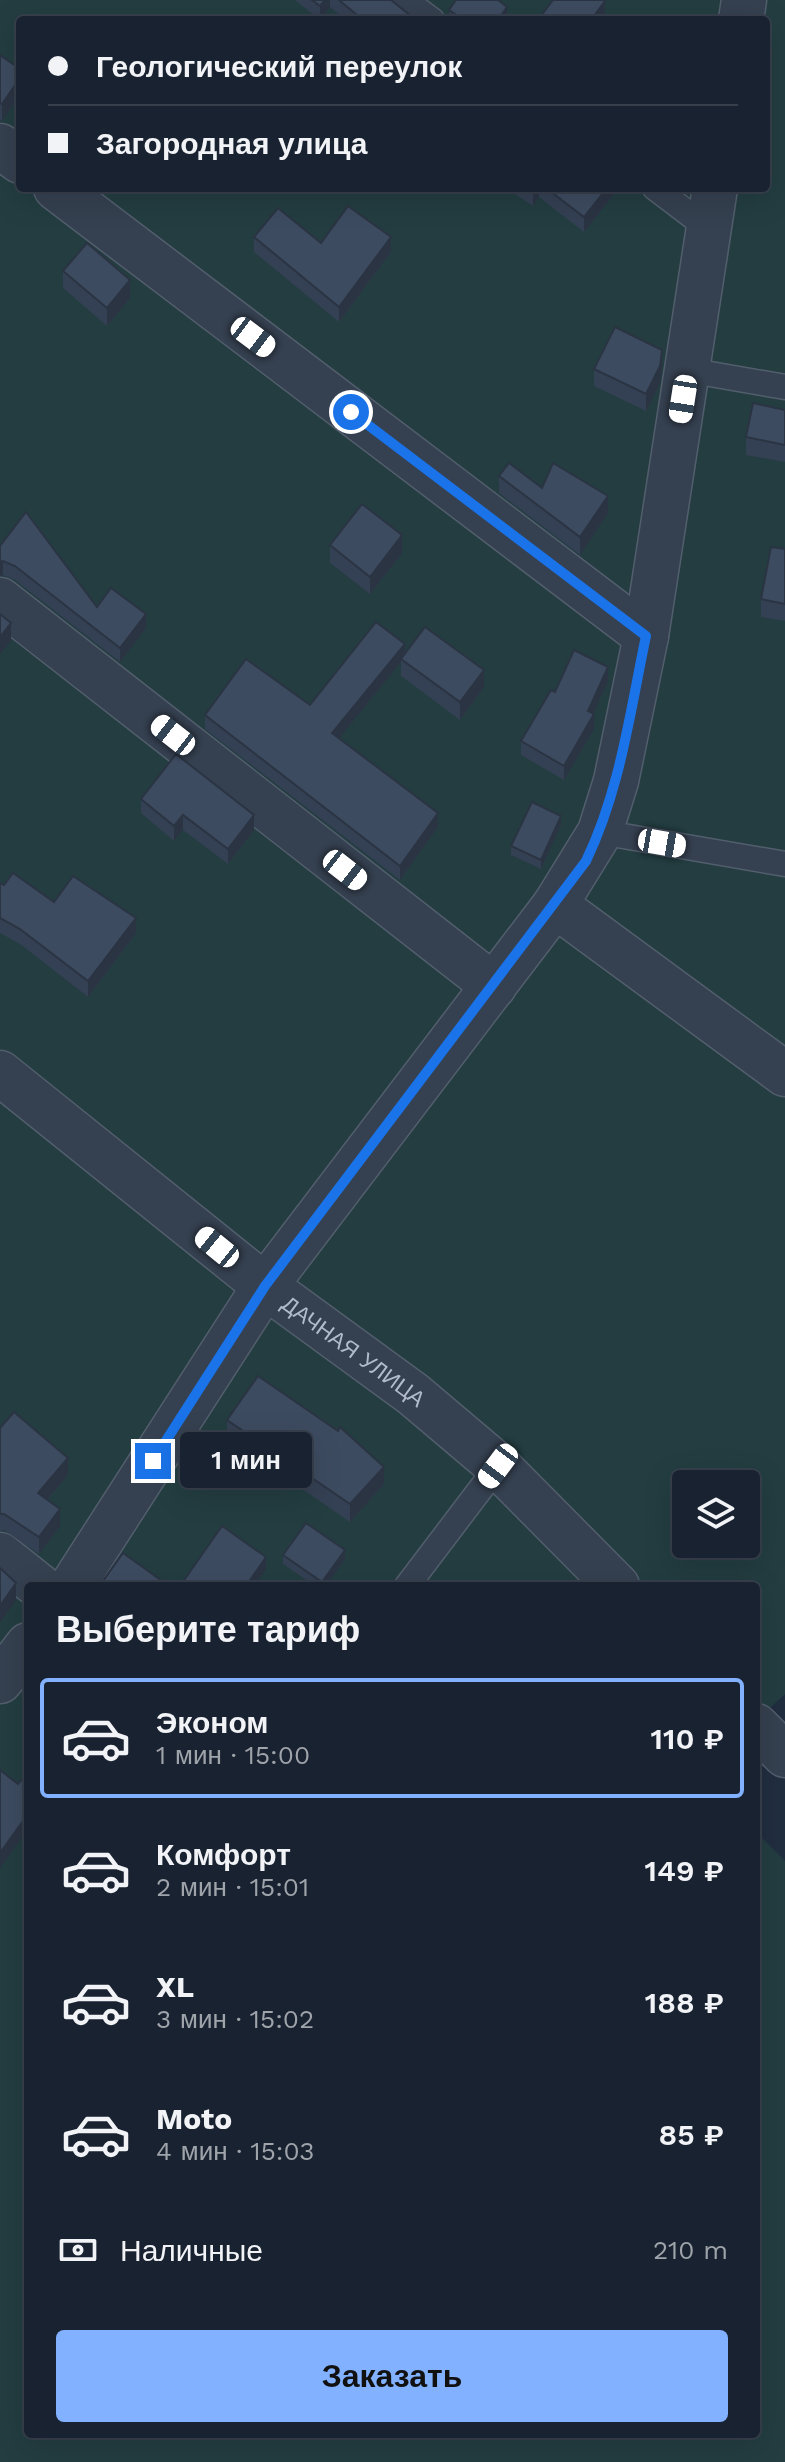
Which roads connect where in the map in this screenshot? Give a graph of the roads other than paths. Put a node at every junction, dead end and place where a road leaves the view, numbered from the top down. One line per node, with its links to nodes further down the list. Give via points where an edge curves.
1 (405, 0): 2 (lane)
2 (427, 16)
3 (61, 192): 9 (street)
4 (666, 192): 5 (lane)
5 (712, 208): 6 (street)
6 (687, 370): 7 (lane); 9 (street)
7 (785, 387)
8 (0, 600): 13 (street)
9 (646, 636): 10 (street)
10 (600, 832): 11 (lane); 12 (street)
11 (785, 864)
12 (555, 905): 13 (street); 15 (street)
13 (494, 986): 16 (street)
14 (0, 1073): 16 (street, ДАЧНАЯ УЛИЦА)
15 (785, 1074)
16 (265, 1286): 17 (street, ДАЧНАЯ УЛИЦА, via 413,1394); 20 (street)
17 (498, 1466): 21 (lane); 22 (street, ДАЧНАЯ УЛИЦА)
18 (0, 1555): 19 (street)
19 (34, 1582)
20 (75, 1582)
21 (410, 1582)
22 (613, 1582)
23 (24, 1650): 24 (street)
24 (0, 1681)
25 (760, 1730): 26 (street)
26 (785, 1755)

